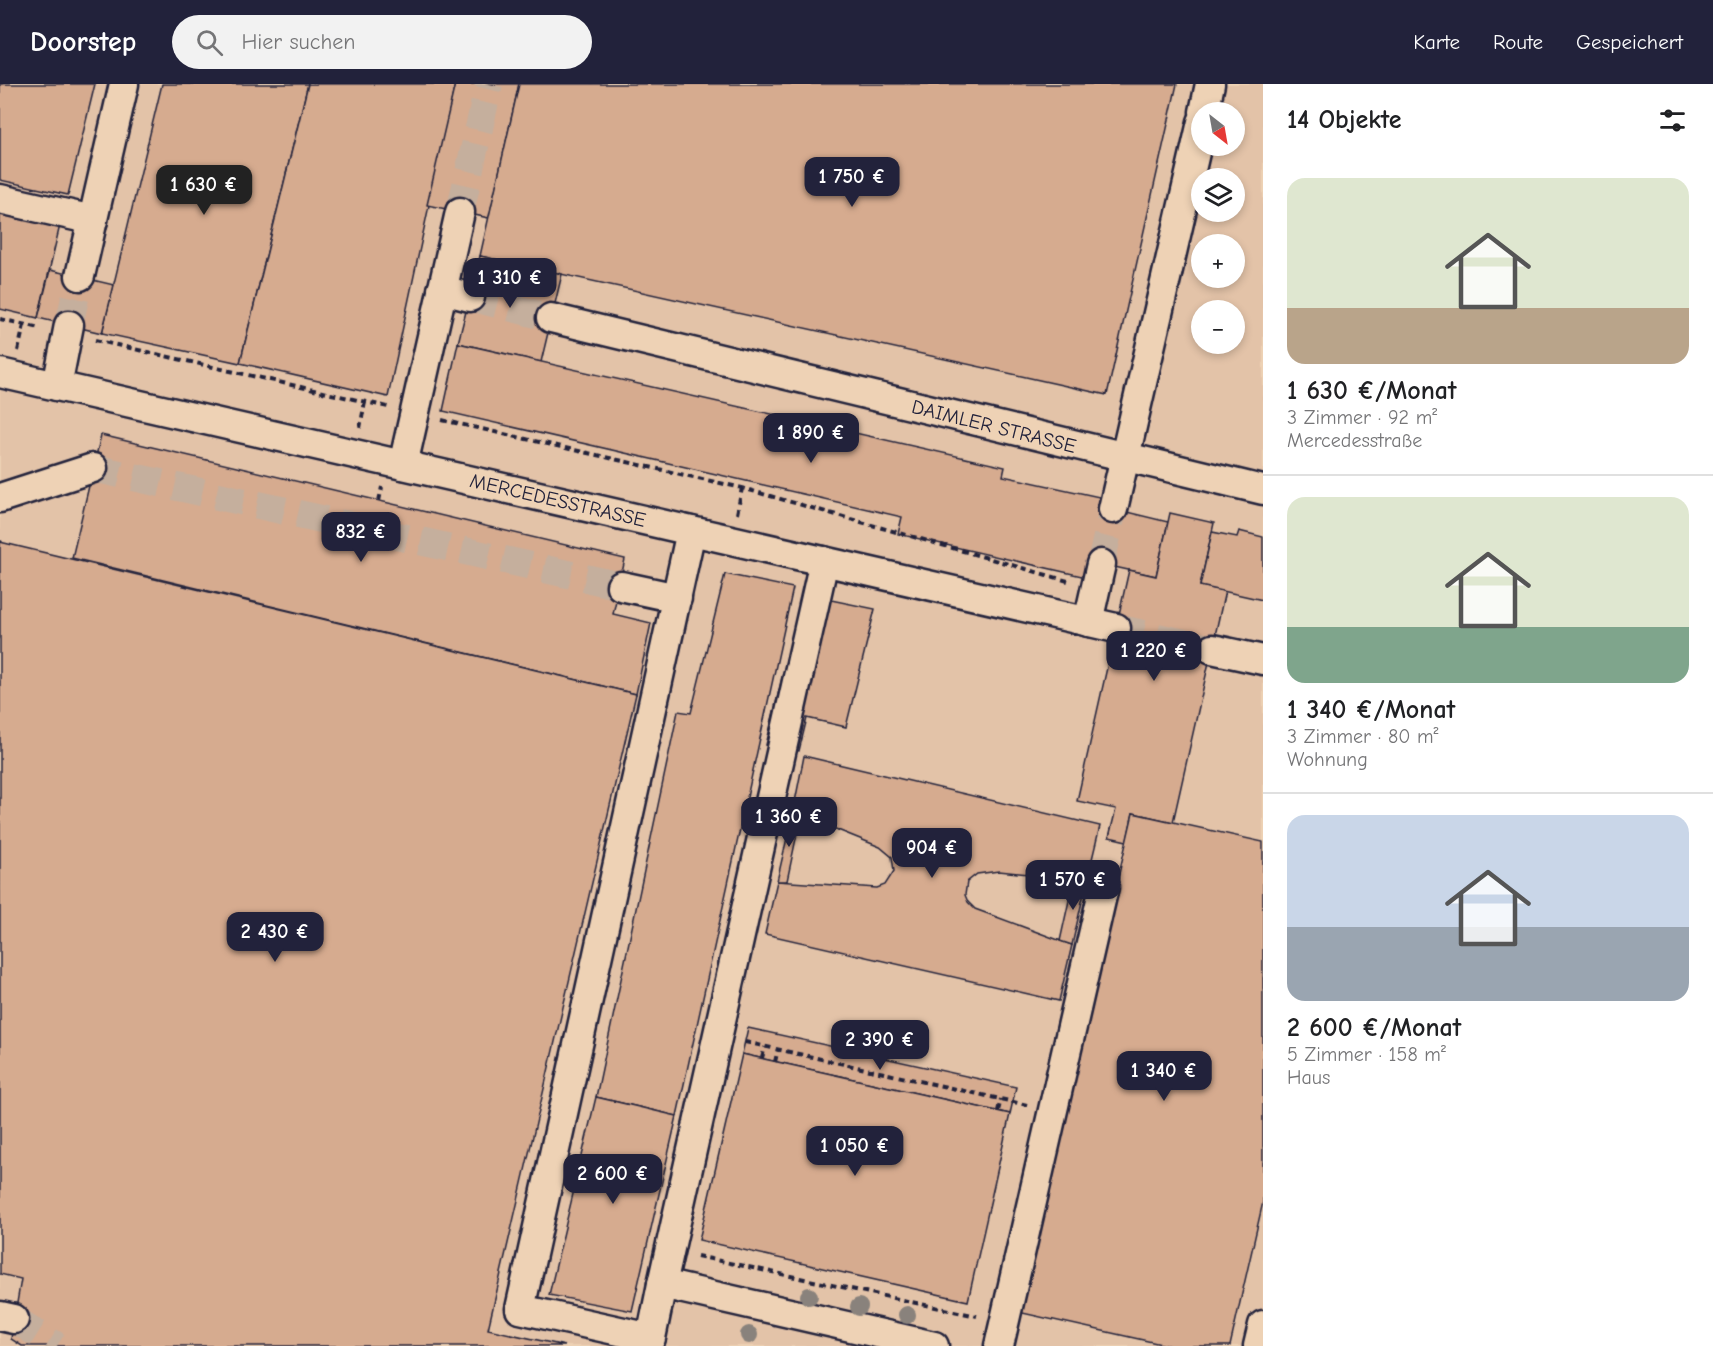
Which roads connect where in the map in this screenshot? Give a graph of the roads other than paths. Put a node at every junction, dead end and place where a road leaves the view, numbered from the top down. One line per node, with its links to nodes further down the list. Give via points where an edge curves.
1 (124, 84): 7 (street)
2 (1210, 84): 3 (street)
3 (1206, 102)
4 (1194, 156): 15 (street)
5 (0, 199): 7 (street)
6 (460, 212): 9 (street)
7 (93, 220): 8 (street)
8 (80, 276)
9 (442, 290): 10 (street); 16 (street)
10 (470, 297)
11 (551, 318): 15 (street, DAIMLER STRASSE)
12 (68, 329): 14 (street)
13 (0, 373): 14 (street, MERCEDESSTRASSE)
14 (57, 386): 16 (street, MERCEDESSTRASSE)
15 (1125, 459): 18 (street, DAIMLER STRASSE); 20 (street)
16 (403, 465): 21 (street, MERCEDESSTRASSE)
17 (93, 468): 19 (street)
18 (1263, 490)
19 (0, 498)
20 (1113, 509)
21 (691, 531): 22 (street, MERCEDESSTRASSE); 25 (street)
22 (824, 561): 26 (street, MERCEDESSTRASSE); 31 (street)
23 (1101, 564): 26 (street)
24 (621, 586): 25 (street)
25 (677, 598): 34 (street, via 520,1309)
26 (1088, 622): 27 (street, MERCEDESSTRASSE)
27 (1116, 628)
28 (1212, 648): 29 (street)
29 (1263, 660)
30 (1104, 886): 33 (street)
31 (662, 1284): 34 (street, via 651,1338); 35 (street)
32 (1263, 1325): 36 (street)
33 (1002, 1334)
34 (635, 1340)
35 (933, 1346)
36 (1258, 1346)

